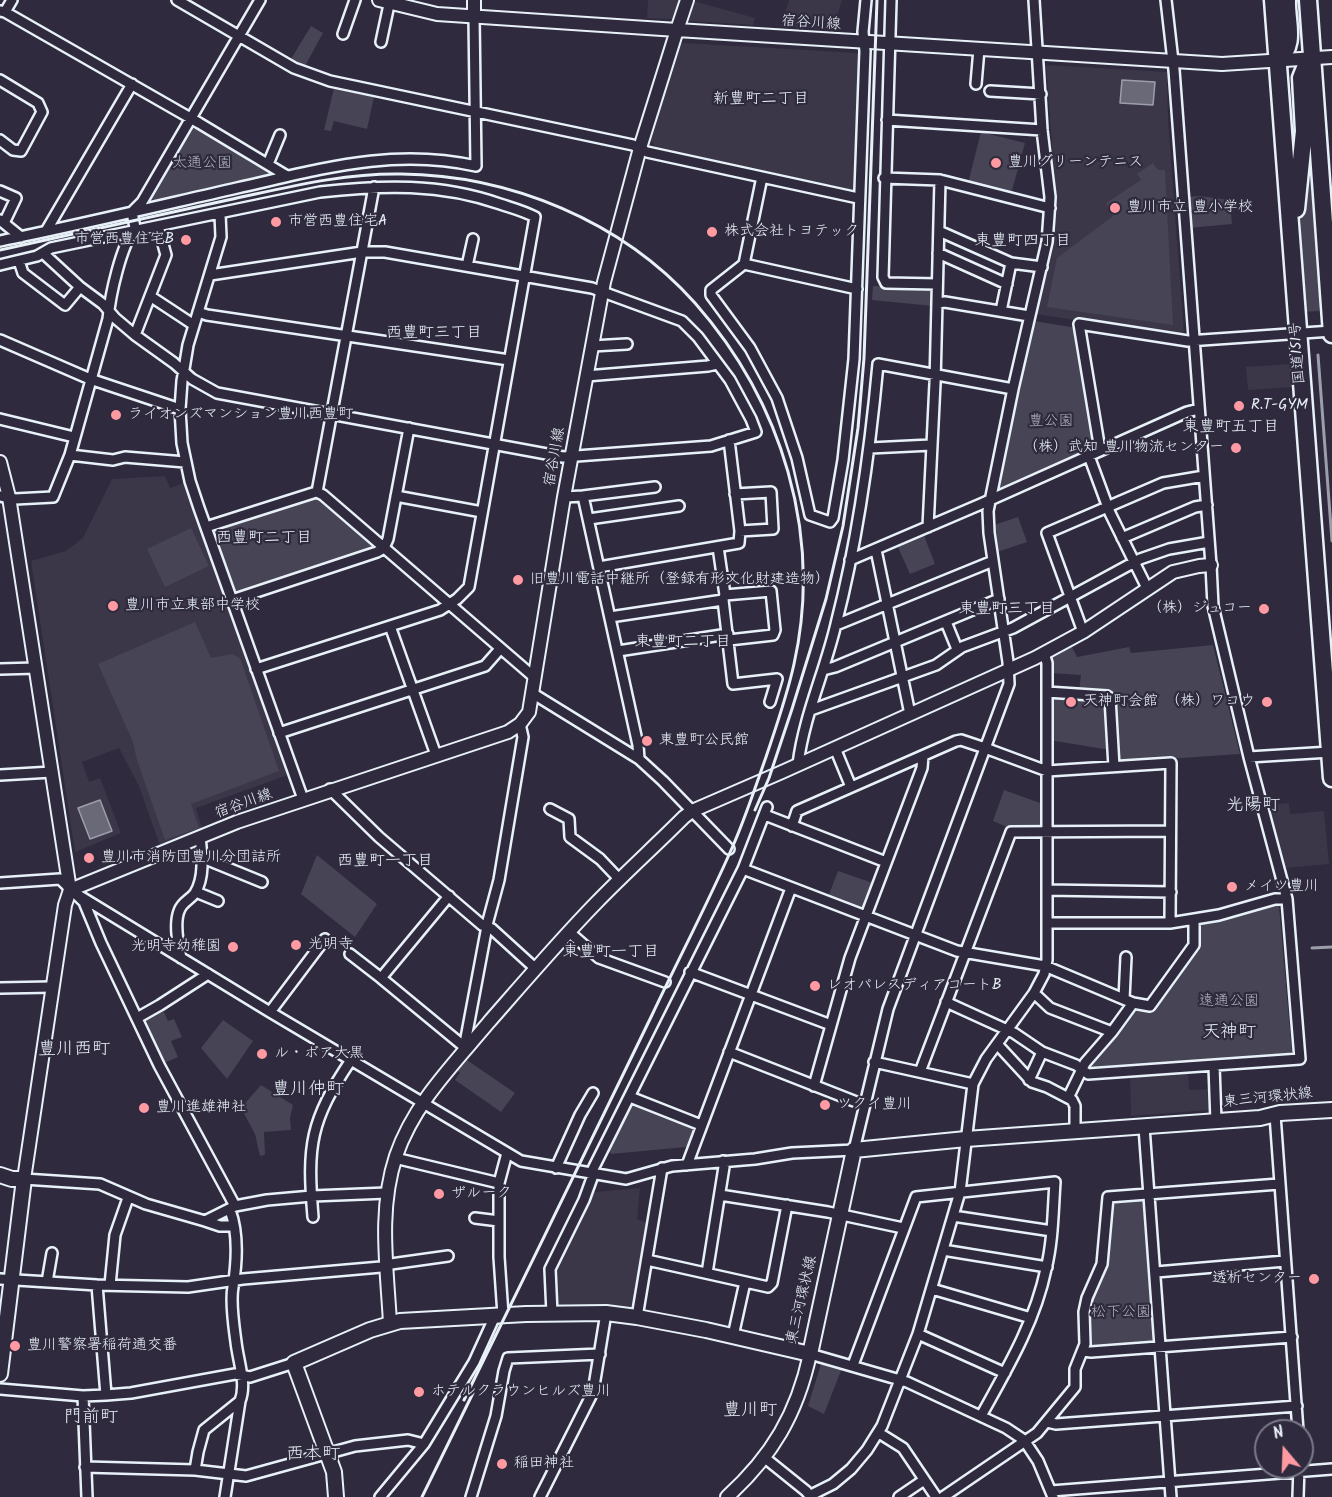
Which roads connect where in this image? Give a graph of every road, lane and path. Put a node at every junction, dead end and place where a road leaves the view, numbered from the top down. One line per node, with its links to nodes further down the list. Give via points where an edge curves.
1 (12, 0): 15 (street)
2 (177, 0): 19 (street)
3 (260, 0): 19 (street)
4 (355, 0): 18 (street)
5 (474, 0): 16 (street)
6 (687, 0): 17 (street)
7 (865, 0): 21 (street)
8 (891, 0): 22 (street)
9 (1034, 0): 24 (street)
10 (1166, 0): 27 (street)
11 (1273, 0): 28 (highway, 国道151号)
12 (1287, 0): 28 (highway, via 1289,45)
13 (1308, 0): 26 (highway)
14 (386, 1): 16 (street, via 437,14); 20 (street)
15 (3, 11): 30 (street)
16 (474, 17): 17 (street); 34 (street)
17 (677, 30): 21 (street, 宿谷川線); 40 (street, 宿谷川線)
18 (343, 33)
19 (239, 36): 34 (street, via 294,68 330,81); 35 (street)
20 (381, 42)
21 (864, 42): 22 (street, 宿谷川線); 48 (street)
22 (890, 43): 23 (street, 宿谷川線); 36 (street)
23 (979, 49): 24 (street, 宿谷川線); 31 (street)
24 (1039, 53): 27 (street, 宿谷川線); 33 (street)
25 (1332, 57): 26 (street, 宿谷川線)
26 (1312, 58): 28 (street, 宿谷川線); 64 (highway, via 1300,78 1304,131); 84 (highway)
27 (1173, 60): 28 (street, 宿谷川線, via 1222,64); 89 (street)
28 (1277, 61): 64 (highway, 国道151号)
29 (0, 80): 39 (street, via 39,103 42,112 21,151)
30 (132, 84): 35 (street); 54 (street)
31 (976, 84)
32 (990, 91): 33 (street)
33 (1041, 94): 37 (street)
34 (476, 112): 40 (street); 42 (street, via 476,166 437,159 392,158)
35 (191, 118): 41 (street); 50 (street, via 142,202)
36 (887, 120): 37 (street); 44 (street)
37 (1042, 130): 49 (street)
38 (280, 135): 41 (street)
39 (0, 140)
40 (640, 148): 43 (street); 76 (street, 宿谷川線)
41 (268, 164): 42 (street)
42 (287, 176): 50 (street)
43 (762, 177): 48 (street); 66 (street)
44 (884, 177): 45 (street); 72 (street, via 883,277 886,283)
45 (940, 180): 49 (street); 55 (street)
46 (374, 187): 51 (street, via 320,192); 60 (street); 71 (street, via 417,186 453,191 535,217)
47 (0, 191): 52 (street, via 16,198)
48 (858, 198): 75 (street)
49 (1050, 208): 69 (street)
50 (132, 212): 54 (street); 56 (street)
51 (220, 214): 53 (street); 70 (street, via 221,237)
52 (2, 222): 57 (street)
53 (159, 226): 56 (street); 77 (street, via 166,255)
54 (46, 231): 57 (street)
55 (939, 231): 62 (street); 65 (street)
56 (132, 232): 61 (street, via 51,248); 79 (street)
57 (21, 237): 59 (street)
58 (473, 239): 68 (street)
59 (0, 241)
60 (362, 252): 68 (street, via 392,252); 70 (street); 87 (street)
61 (43, 253): 63 (street); 74 (street)
62 (938, 253): 72 (street); 73 (street)
63 (19, 261): 67 (street); 74 (street, via 23,273 65,305)
64 (1292, 261): 85 (highway, 国道151号)
65 (1011, 263): 69 (street); 73 (street)
66 (744, 264): 75 (street); 75 (street, via 711,290 711,295 750,348 777,398 810,515 830,522 844,449)
67 (0, 265)
68 (467, 266): 71 (street)
69 (1042, 267): 82 (street)
70 (210, 275): 81 (street)
71 (524, 276): 76 (street); 92 (street)
72 (937, 284): 78 (street)
73 (1007, 284): 80 (street)
74 (80, 287): 79 (street)
75 (857, 289)
76 (602, 291): 91 (street, 宿谷川線); 93 (street, via 682,321)
77 (150, 296): 83 (street); 86 (street)
78 (937, 303): 80 (street); 95 (street)
79 (108, 311): 86 (street); 97 (street)
80 (1001, 311): 82 (street)
81 (198, 312): 83 (street); 87 (street)
82 (1029, 316): 98 (street)
83 (194, 325): 94 (street)
84 (1332, 332): 85 (street)
85 (1298, 333): 89 (street); 178 (highway, 国道151号)
86 (135, 335): 94 (street)
87 (346, 335): 92 (street); 101 (street)
88 (0, 340): 97 (street)
89 (1194, 341): 100 (street); 109 (street, via 1079,324)
90 (627, 344): 91 (street)
91 (592, 346): 96 (street, 宿谷川線)
92 (509, 360): 106 (street)
93 (717, 364): 96 (street); 105 (street, via 730,380 756,432)
94 (183, 371): 99 (street); 101 (street, via 217,393)
95 (934, 374): 98 (street); 107 (street); 108 (street, via 878,364)
96 (586, 376): 111 (street, 宿谷川線)
97 (90, 379): 99 (street); 104 (street)
98 (1013, 389): 123 (street)
99 (180, 409): 114 (street)
100 (1199, 409): 109 (street); 115 (street)
101 (332, 414): 103 (street); 117 (street)
102 (0, 419): 104 (street)
103 (408, 428): 106 (street); 119 (street)
104 (74, 437): 110 (street)
105 (729, 440): 111 (street, via 711,446); 118 (street)
106 (495, 444): 111 (street); 127 (street)
107 (931, 445): 108 (street); 130 (street)
108 (870, 448): 137 (street)
109 (1100, 450): 112 (street)
110 (70, 455): 114 (street); 122 (street, via 53,497)
111 (572, 456): 120 (street, 宿谷川線)
112 (1089, 456): 123 (street); 126 (street)
113 (0, 462): 122 (street)
114 (185, 462): 129 (street)
115 (1203, 476): 124 (street); 126 (street, via 1163,483)
116 (655, 487): 121 (street)
117 (317, 492): 129 (street); 135 (street)
118 (735, 494): 131 (street); 131 (street, via 771,492 773,529)
119 (396, 496): 127 (street); 135 (street)
120 (564, 496): 121 (street); 166 (street, 宿谷川線)
121 (583, 496): 128 (street)
122 (4, 497): 161 (street)
123 (990, 499): 130 (street); 138 (street)
124 (1207, 505): 132 (street); 133 (street)
125 (679, 506): 128 (street)
126 (1107, 506): 132 (street); 143 (street, via 1047,534)
127 (482, 512): 148 (street, via 469,587)
128 (589, 519): 141 (street)
129 (206, 527): 146 (street)
130 (928, 527): 136 (street)
131 (740, 531): 134 (street, via 739,543)
132 (1122, 538): 139 (street)
133 (1209, 542): 139 (street, via 1169,549); 140 (street)
134 (718, 547): 141 (street); 144 (street)
135 (384, 548): 146 (street); 148 (street)
136 (876, 550): 137 (street); 147 (street)
137 (850, 560): 151 (street)
138 (993, 561): 145 (street); 147 (street)
139 (1134, 562): 142 (street); 143 (street)
140 (1211, 565): 142 (street, via 1173,572); 181 (street, via 1213,606)
141 (599, 567): 149 (street)
142 (1147, 588): 154 (street)
143 (1070, 596): 153 (street); 154 (street)
144 (724, 597): 149 (street); 155 (street); 155 (street, via 771,591 773,635)
145 (999, 599): 150 (street); 153 (street)
146 (232, 600): 163 (street)
147 (887, 604): 151 (street); 156 (street)
148 (448, 605): 152 (street); 157 (street)
149 (610, 617): 159 (street)
150 (946, 622): 156 (street); 158 (street)
151 (836, 625): 164 (street)
152 (390, 626): 163 (street); 168 (street)
153 (1004, 632): 158 (street); 165 (street)
154 (1083, 632): 160 (street)
155 (729, 637): 159 (street); 171 (street, via 733,684 777,680)
156 (895, 642): 164 (street); 167 (street)
157 (500, 649): 166 (street); 168 (street, via 485,666)
158 (957, 649): 167 (street, via 936,665)
159 (618, 651): 182 (street)
160 (1044, 653): 165 (street); 169 (street)
161 (36, 668): 162 (street); 186 (street)
162 (0, 669)
163 (256, 669): 175 (street)
164 (824, 669): 172 (street)
165 (1009, 669): 173 (street); 177 (street, via 1009,684)
166 (534, 677): 170 (street, 宿谷川線)
167 (902, 678): 172 (street); 173 (street)
168 (413, 689): 175 (street); 179 (street)
169 (1047, 692): 184 (street, via 1110,698); 185 (street)
170 (532, 693): 174 (street, 宿谷川線, via 529,712); 182 (street)
171 (770, 702)
172 (811, 710): 183 (street)
173 (910, 714): 176 (street)
174 (520, 724): 179 (street, 宿谷川線, via 508,732); 217 (street, via 523,737 499,880)
175 (279, 733): 191 (street)
176 (835, 748): 183 (street); 189 (street)
177 (985, 748): 180 (street, via 961,740); 185 (street); 219 (street)
178 (1330, 752): 181 (street); 188 (highway, 国道151号)
179 (436, 755): 190 (street, 宿谷川線)
180 (923, 756): 189 (street); 200 (street, via 922,768)
181 (1249, 757): 211 (street)
182 (639, 759): 193 (street)
183 (798, 764): 193 (street)
184 (1114, 767): 185 (street); 196 (street, via 1171,763)
185 (1047, 771): 195 (street)
186 (52, 772): 187 (street); 206 (street)
187 (0, 775)
188 (1332, 778)
189 (850, 787): 194 (street, via 797,811)
190 (330, 789): 191 (street, 宿谷川線); 210 (street)
191 (303, 800): 197 (street, 宿谷川線)
192 (550, 809): 202 (street, via 569,819 570,837)
193 (692, 811): 198 (street); 202 (street)
194 (792, 826): 200 (street); 201 (street, via 766,811)
195 (1047, 831): 196 (street); 207 (street); 221 (street, via 1011,832)
196 (1170, 831): 209 (street)
197 (200, 837): 199 (street); 206 (street, 宿谷川線)
198 (729, 849)
199 (202, 858): 203 (street); 208 (street)
200 (886, 862): 213 (street)
201 (743, 869): 205 (street); 227 (street)
202 (620, 880): 218 (street)
203 (262, 882)
204 (0, 883): 206 (street, via 60,879)
205 (791, 888): 213 (street); 234 (street)
206 (70, 890): 224 (street); 231 (street); 238 (street, via 84,902)
207 (1047, 890): 209 (street); 215 (street)
208 (195, 892): 212 (street); 224 (street, via 177,918)
209 (1171, 892): 216 (street)
210 (449, 896): 217 (street); 229 (street)
211 (1287, 898): 214 (street); 248 (street, via 1300,1059)
212 (218, 901)
213 (866, 916): 219 (street); 239 (street)
214 (1194, 919): 216 (street); 235 (street, via 1194,945 1150,1006)
215 (1047, 923): 216 (street); 225 (street)
216 (1170, 923)
217 (487, 927): 226 (street); 243 (street, via 466,1038)
218 (569, 932): 226 (street); 230 (street, via 604,960)
219 (915, 934): 221 (street); 247 (street)
220 (325, 939): 237 (street)
221 (965, 953): 225 (street); 236 (street)
222 (350, 954): 229 (street)
223 (1126, 957): 235 (street)
224 (181, 958): 228 (street)
225 (1045, 966): 233 (street); 235 (street)
226 (536, 969): 243 (street)
227 (690, 972): 234 (street); 255 (street)
228 (208, 974): 237 (street); 238 (street)
229 (381, 978): 243 (street)
230 (665, 982)
231 (52, 987): 232 (street); 275 (street)
232 (0, 988)
233 (1034, 993): 240 (street); 241 (street, via 1050,1008)
234 (751, 996): 239 (street); 244 (street)
235 (1128, 1001): 241 (street)
236 (946, 1002): 240 (street); 250 (street)
237 (270, 1012): 246 (street)
238 (137, 1018): 285 (street)
239 (831, 1025): 253 (street)
240 (1006, 1030): 242 (street); 245 (street)
241 (1112, 1032): 249 (street)
242 (997, 1044): 251 (street); 252 (street)
243 (468, 1047): 257 (street)
244 (729, 1052): 253 (street); 262 (street)
245 (1042, 1052): 249 (street); 251 (street)
246 (351, 1060): 257 (street); 282 (street, via 315,1124 310,1166)
247 (874, 1062): 250 (street); 258 (street)
248 (1214, 1066): 249 (street, via 1088,1074); 261 (street)
249 (1083, 1070): 256 (street)
250 (920, 1072): 252 (street)
251 (1029, 1080): 256 (street)
252 (973, 1083): 265 (street)
253 (814, 1086): 258 (street)
254 (593, 1093): 271 (street)
255 (630, 1097): 262 (street); 273 (street)
256 (1068, 1098): 264 (street, via 1075,1106)
257 (422, 1103): 267 (street); 268 (street)
258 (864, 1105): 266 (street)
259 (1332, 1110): 260 (main road, 東三河環状線)
260 (1275, 1115): 261 (main road, 東三河環状線); 277 (street)
261 (1216, 1121): 263 (main road, 東三河環状線)
262 (701, 1125): 270 (street)
263 (1144, 1126): 264 (main road, 東三河環状線); 280 (street)
264 (1075, 1131): 265 (main road, 東三河環状線)
265 (966, 1139): 266 (main road, 東三河環状線); 278 (street)
266 (854, 1150): 269 (street); 286 (main road, 東三河環状線)
267 (507, 1153): 271 (street, via 521,1161); 276 (street)
268 (395, 1158): 276 (street); 279 (street)
269 (723, 1161): 270 (street); 281 (street)
270 (687, 1165): 272 (street)
271 (556, 1168): 273 (street)
272 (662, 1168): 273 (street, via 626,1179); 298 (street)
273 (592, 1174): 312 (street, via 584,1200 550,1269)
274 (0, 1175): 275 (main road)
275 (24, 1179): 283 (street, via 100,1184); 304 (main road)
276 (499, 1184): 291 (street)
277 (1280, 1184): 280 (street); 299 (street)
278 (960, 1192): 287 (street); 293 (street, via 915,1197); 294 (street, via 1055,1182)
279 (387, 1193): 282 (street); 300 (street)
280 (1149, 1194): 302 (street); 321 (street, via 1108,1197 1102,1264 1084,1312)
281 (720, 1195): 284 (street); 303 (street)
282 (312, 1196): 285 (street); 288 (street)
283 (128, 1198): 290 (street); 309 (street, via 115,1236)
284 (787, 1205): 286 (street); 307 (street, via 772,1283 768,1287)
285 (232, 1208): 290 (street); 292 (street)
286 (839, 1215): 293 (street); 323 (main road, 東三河環状線)
287 (953, 1216): 294 (street); 295 (street)
288 (313, 1217)
289 (475, 1218): 291 (street)
290 (205, 1221): 292 (street)
291 (499, 1221): 313 (street)
292 (234, 1226): 305 (street)
293 (903, 1228): 325 (street)
294 (1052, 1232): 301 (street)
295 (944, 1250): 301 (street); 310 (street)
296 (52, 1253): 306 (street)
297 (448, 1256): 300 (street)
298 (647, 1260): 303 (street); 314 (street)
299 (1285, 1261): 302 (street); 319 (street)
300 (387, 1265): 305 (street); 316 (street)
301 (1047, 1267): 315 (street)
302 (1156, 1272): 320 (street)
303 (707, 1273): 307 (street)
304 (6, 1280): 306 (street); 327 (main road)
305 (235, 1281): 309 (street, via 188,1287); 328 (street, via 232,1288)
306 (47, 1282): 308 (street)
307 (746, 1282): 318 (street)
308 (97, 1285): 309 (street); 331 (street)
309 (110, 1285)
310 (932, 1289): 315 (street); 317 (street)
311 (606, 1313): 312 (main road, 東三河環状線); 314 (main road, 東三河環状線); 322 (street)
312 (552, 1314): 313 (main road, 東三河環状線)
313 (499, 1316): 316 (main road, 東三河環状線); 341 (street)
314 (637, 1317): 318 (main road, 東三河環状線)
315 (1031, 1318): 326 (street)
316 (390, 1323): 324 (main road, 東三河環状線)
317 (918, 1334): 326 (street); 329 (street)
318 (733, 1336): 323 (main road, 東三河環状線)
319 (1292, 1337): 320 (street); 334 (street)
320 (1160, 1348): 321 (street); 336 (street)
321 (1084, 1351): 338 (street, via 1075,1369 1075,1387)
322 (600, 1354): 360 (street, via 508,1358 496,1416); 361 (street, via 593,1392)
323 (810, 1354): 325 (street); 343 (street, via 788,1418)
324 (294, 1363): 328 (street, via 250,1377); 342 (main road)
325 (853, 1365): 329 (street)
326 (1005, 1373): 335 (street)
327 (0, 1374)
328 (241, 1375): 331 (street); 333 (street, via 244,1393)
329 (901, 1379): 335 (street); 339 (street)
330 (0, 1389): 332 (street)
331 (106, 1395): 332 (street)
332 (83, 1396): 344 (street)
333 (240, 1401): 347 (street, via 204,1430); 349 (street)
334 (1297, 1406): 336 (street); 337 (street)
335 (981, 1416): 340 (street)
336 (1166, 1416): 338 (street); 352 (street)
337 (1298, 1419)
338 (1047, 1422): 340 (street)
339 (879, 1433): 351 (street, via 903,1448); 355 (street, via 843,1477)
340 (1024, 1440): 354 (street); 365 (street)
341 (424, 1444): 342 (street, via 399,1440); 359 (street)
342 (327, 1452): 349 (street, via 246,1476); 353 (main road)
343 (765, 1458): 355 (street); 362 (street)
344 (85, 1467): 347 (street); 356 (street)
345 (1314, 1469): 346 (street)
346 (1332, 1469)
347 (195, 1470): 349 (street)
348 (1254, 1473): 352 (street)
349 (230, 1474): 357 (street)
350 (1299, 1479): 367 (street)
351 (924, 1480): 363 (street); 364 (street)
352 (1170, 1481): 354 (street); 366 (street)
353 (335, 1492): 358 (main road)
354 (1052, 1494)
355 (811, 1496)
356 (87, 1497)
357 (225, 1497)
358 (323, 1497)
359 (380, 1497)
360 (471, 1497)
361 (540, 1497)
362 (727, 1497)
363 (899, 1497)
364 (936, 1497)
365 (943, 1497)
366 (1171, 1497)
367 (1298, 1497)

